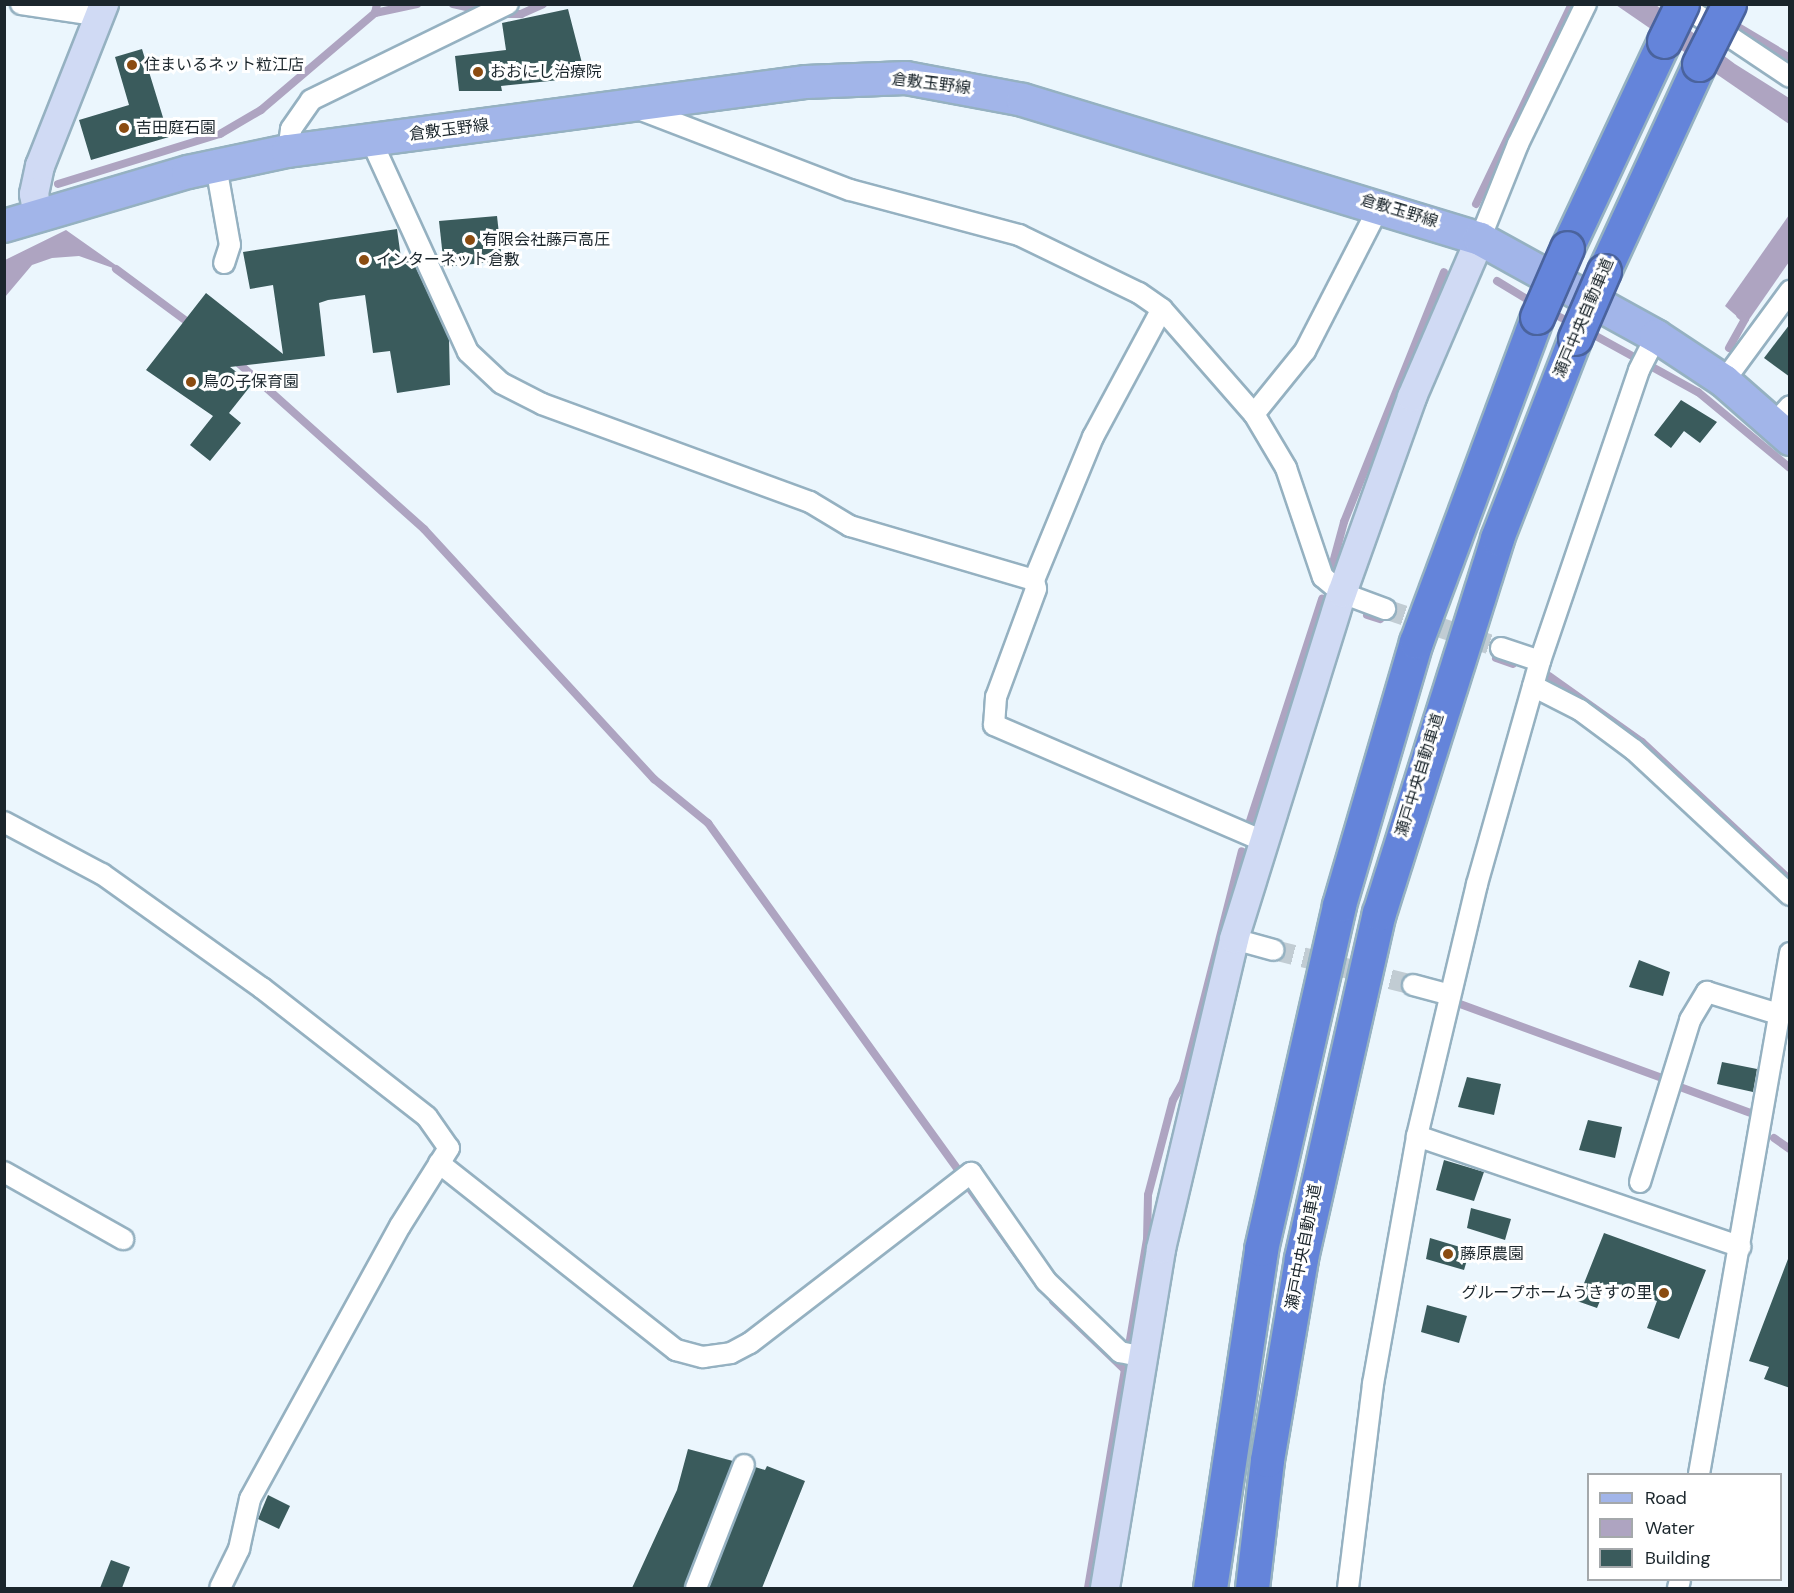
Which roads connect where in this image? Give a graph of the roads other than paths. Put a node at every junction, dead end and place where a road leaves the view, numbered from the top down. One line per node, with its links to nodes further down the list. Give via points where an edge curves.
1 (21, 4): 5 (street)
2 (1586, 4): 15 (street, via 1518,144)
3 (1681, 4): 7 (street); 50 (highway, bridge, via 1536,317 1416,642 1339,905 1260,1249)
4 (1729, 4): 51 (highway, 瀬戸中央自動車道, bridge, via 1575,338 1464,633 1379,913 1301,1258)
5 (107, 8): 13 (street, via 40,166 34,194)
6 (489, 11): 10 (street, via 311,100 291,129)
7 (1790, 77)
8 (634, 107): 9 (main road, 倉敷玉野線); 12 (main road, 倉敷玉野線, via 806,81 906,78 1023,100); 18 (street, via 850,190 1019,235 1139,293)
9 (371, 140): 10 (main road, 倉敷玉野線); 23 (street, via 468,352 501,383 542,404 810,502 849,526)
10 (288, 151): 11 (main road, 倉敷玉野線)
11 (216, 166): 13 (main road, 倉敷玉野線); 16 (street, via 230,244)
12 (1380, 205): 15 (main road, 倉敷玉野線); 21 (street, via 1305,351)
13 (38, 215): 14 (main road, 倉敷玉野線)
14 (4, 226)
15 (1480, 239): 19 (main road, 倉敷玉野線); 24 (street, via 1412,397)
16 (224, 263)
17 (1790, 291): 20 (street)
18 (1162, 309): 21 (street); 23 (street, via 1093,437)
19 (1653, 342): 20 (main road, 倉敷玉野線); 27 (street)
20 (1724, 381): 22 (main road, 倉敷玉野線)
21 (1254, 414): 24 (street, via 1286,468 1323,577)
22 (1784, 423)
23 (1034, 580): 30 (street, via 1036,589 996,697 994,726)
24 (1342, 593): 25 (street); 30 (street)
25 (1385, 609)
26 (1501, 648): 27 (street)
27 (1540, 661): 28 (street)
28 (1533, 686): 31 (street, via 1580,710 1634,750); 36 (street)
29 (4, 822): 39 (street, via 102,874 262,988 427,1117 449,1148)
30 (1263, 841): 32 (street)
31 (1790, 895)
32 (1234, 939): 33 (street); 44 (street, via 1161,1249)
33 (1274, 950)
34 (1790, 952): 37 (street)
35 (1413, 985): 36 (street)
36 (1450, 995): 38 (street)
37 (1778, 1014): 41 (street, via 1707,992 1690,1020); 43 (street)
38 (1417, 1136): 43 (street); 52 (street, via 1373,1384)
39 (440, 1163): 44 (street, via 676,1350 703,1356 731,1353 750,1343 971,1173 1046,1281); 47 (street, via 250,1499 239,1549)
40 (4, 1172): 42 (street)
41 (1640, 1182)
42 (123, 1239)
43 (1741, 1247): 46 (street)
44 (1131, 1355): 49 (street)
45 (744, 1465): 48 (street)
46 (1699, 1473)
47 (220, 1588)
48 (696, 1588)
49 (1105, 1588)
50 (1209, 1588)
51 (1252, 1588)
52 (1348, 1588)

